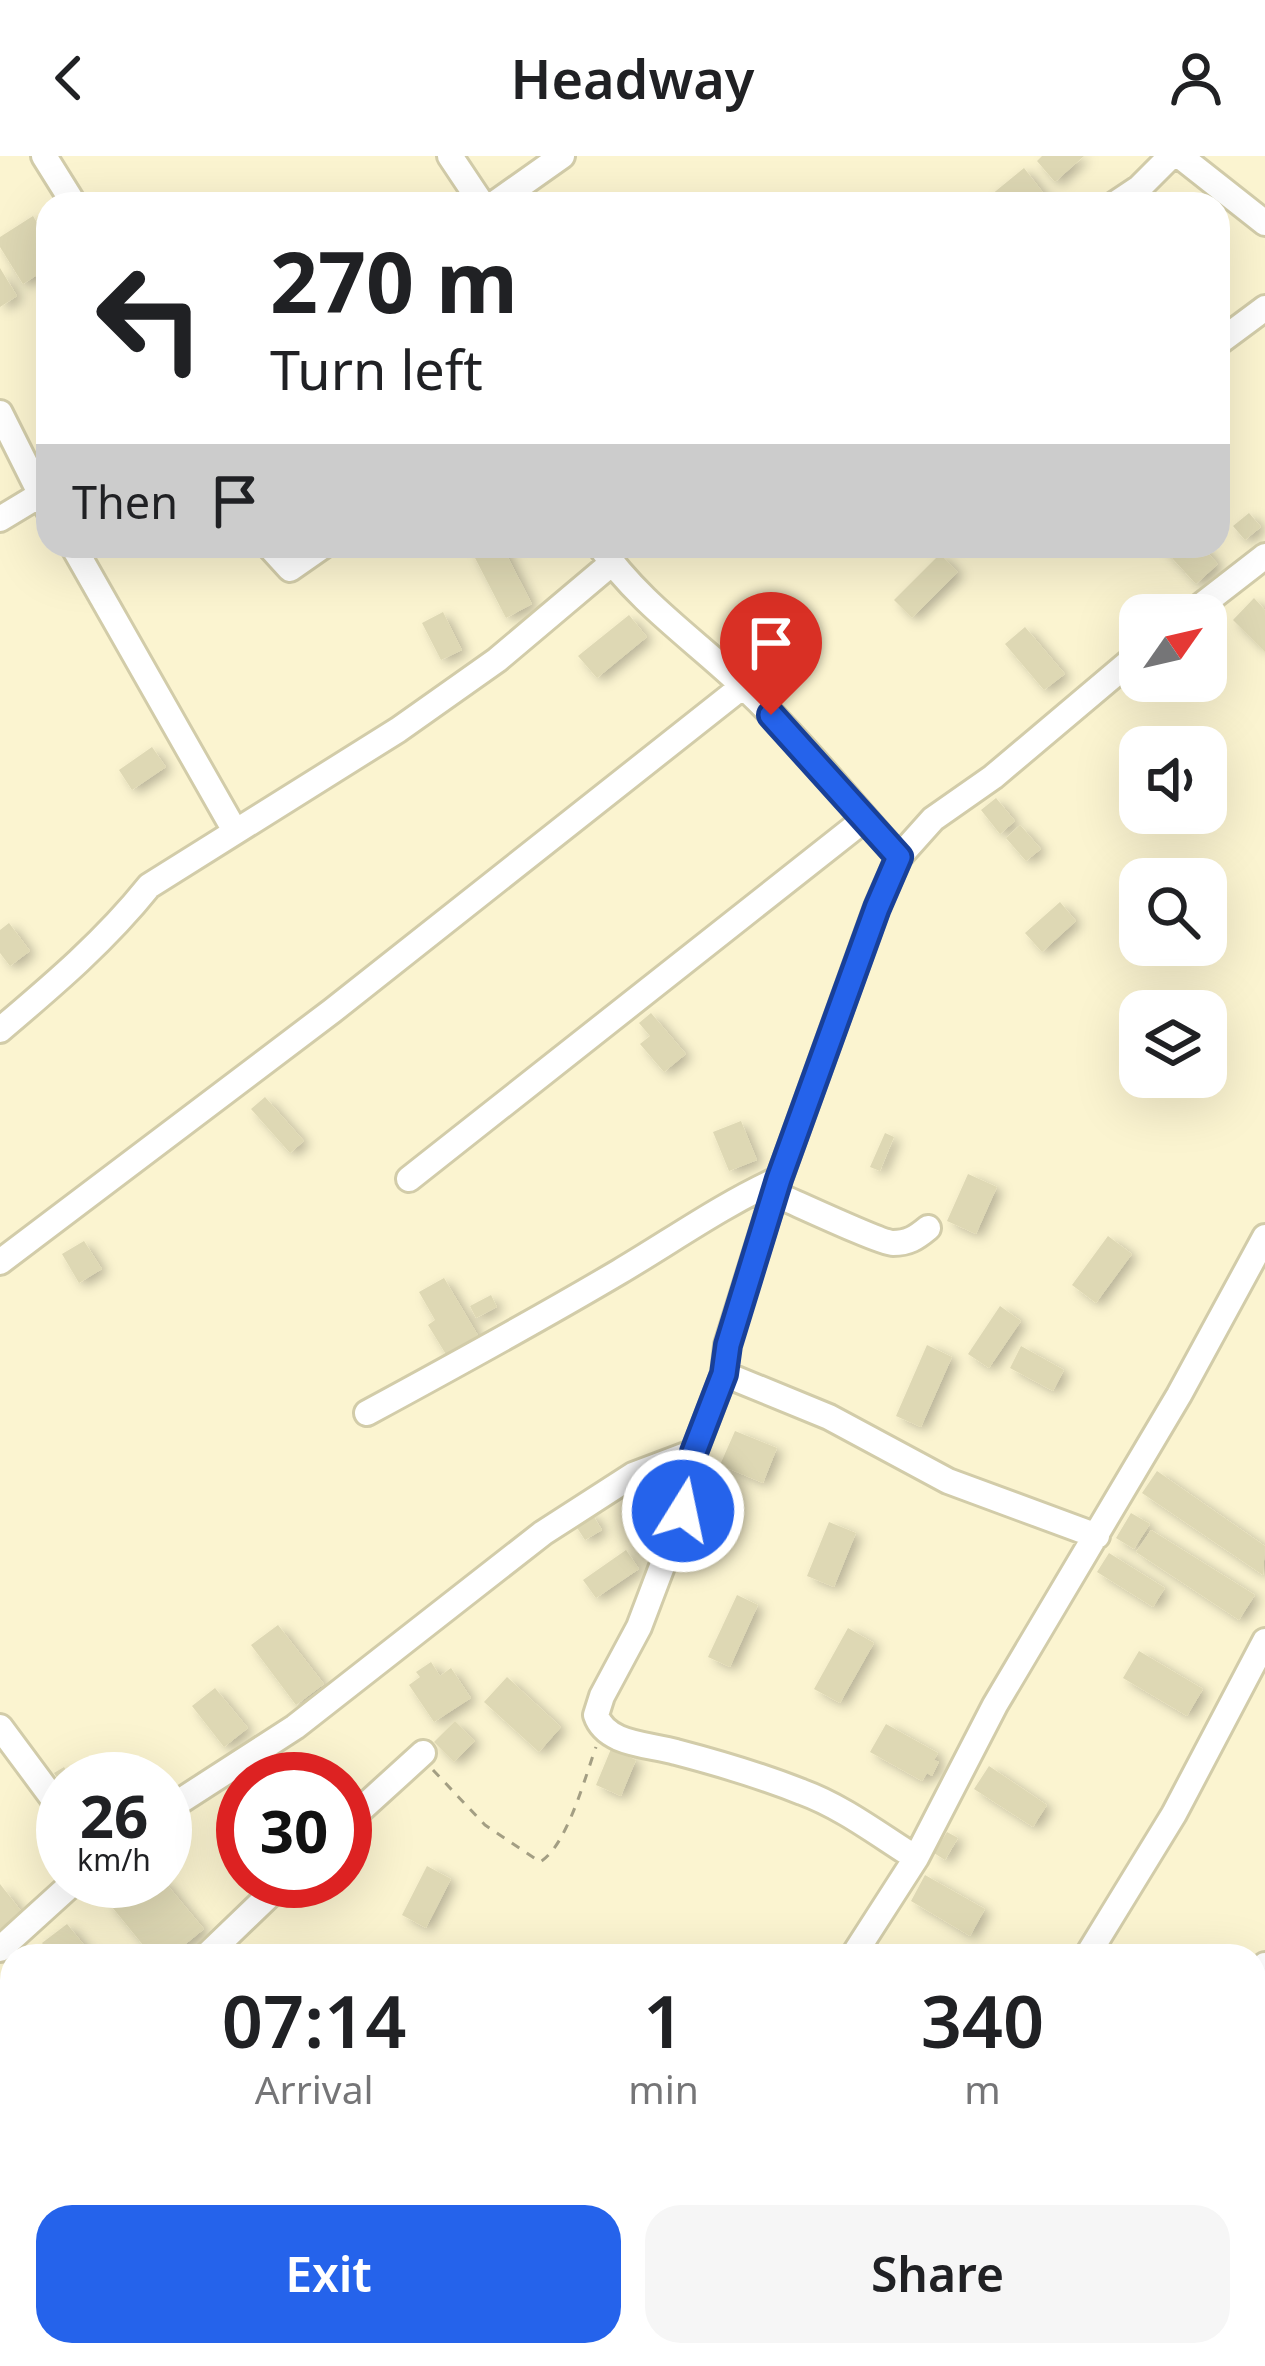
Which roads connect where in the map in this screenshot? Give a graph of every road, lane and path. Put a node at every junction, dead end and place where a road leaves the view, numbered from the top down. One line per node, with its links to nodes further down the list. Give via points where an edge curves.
1 (44, 156): 5 (street)
2 (450, 156): 6 (street)
3 (562, 156): 7 (street)
4 (1175, 156): 8 (street); 9 (street)
5 (66, 192)
6 (488, 192)
7 (513, 192)
8 (1133, 192)
9 (1223, 192)
10 (1230, 197): 11 (street)
11 (1265, 223)
12 (1265, 308): 13 (street)
13 (1230, 334)
14 (0, 413): 15 (street)
15 (36, 481)
16 (36, 502): 17 (street)
17 (0, 519)
18 (1265, 556): 24 (street)
19 (80, 558): 28 (street)
20 (280, 558): 21 (street, via 290,569)
21 (306, 558)
22 (603, 558): 28 (street, via 497,661)
23 (609, 558): 26 (street)
24 (1216, 594)
25 (1119, 671): 29 (street, via 933,819)
26 (743, 686): 27 (street); 35 (street)
27 (865, 819): 29 (street); 31 (street)
28 (235, 830): 30 (street, via 149,886)
29 (899, 857): 32 (street)
30 (0, 1030)
31 (409, 1179)
32 (777, 1187): 33 (street, via 887,1244 914,1240); 36 (street); 37 (street, via 724,1204 502,1341)
33 (928, 1228)
34 (1265, 1237): 39 (street)
35 (0, 1262)
36 (724, 1374): 38 (street); 39 (street, via 829,1417 948,1481)
37 (367, 1413)
38 (694, 1452): 42 (street, via 683,1511 596,1714); 45 (street, via 633,1475 543,1533 314,1713)
39 (1097, 1536): 47 (street, via 995,1705)
40 (1265, 1641): 53 (street)
41 (0, 1726): 44 (street)
42 (603, 1729): 43 (path, via 562,1835 540,1862 485,1825); 47 (street, via 803,1792)
43 (424, 1753): 46 (street)
44 (36, 1776)
45 (192, 1793)
46 (372, 1800)
47 (916, 1858): 52 (street)
48 (45, 1908): 50 (street)
49 (256, 1908): 51 (street)
50 (4, 1944)
51 (218, 1944)
52 (862, 1944)
53 (1094, 1944)

